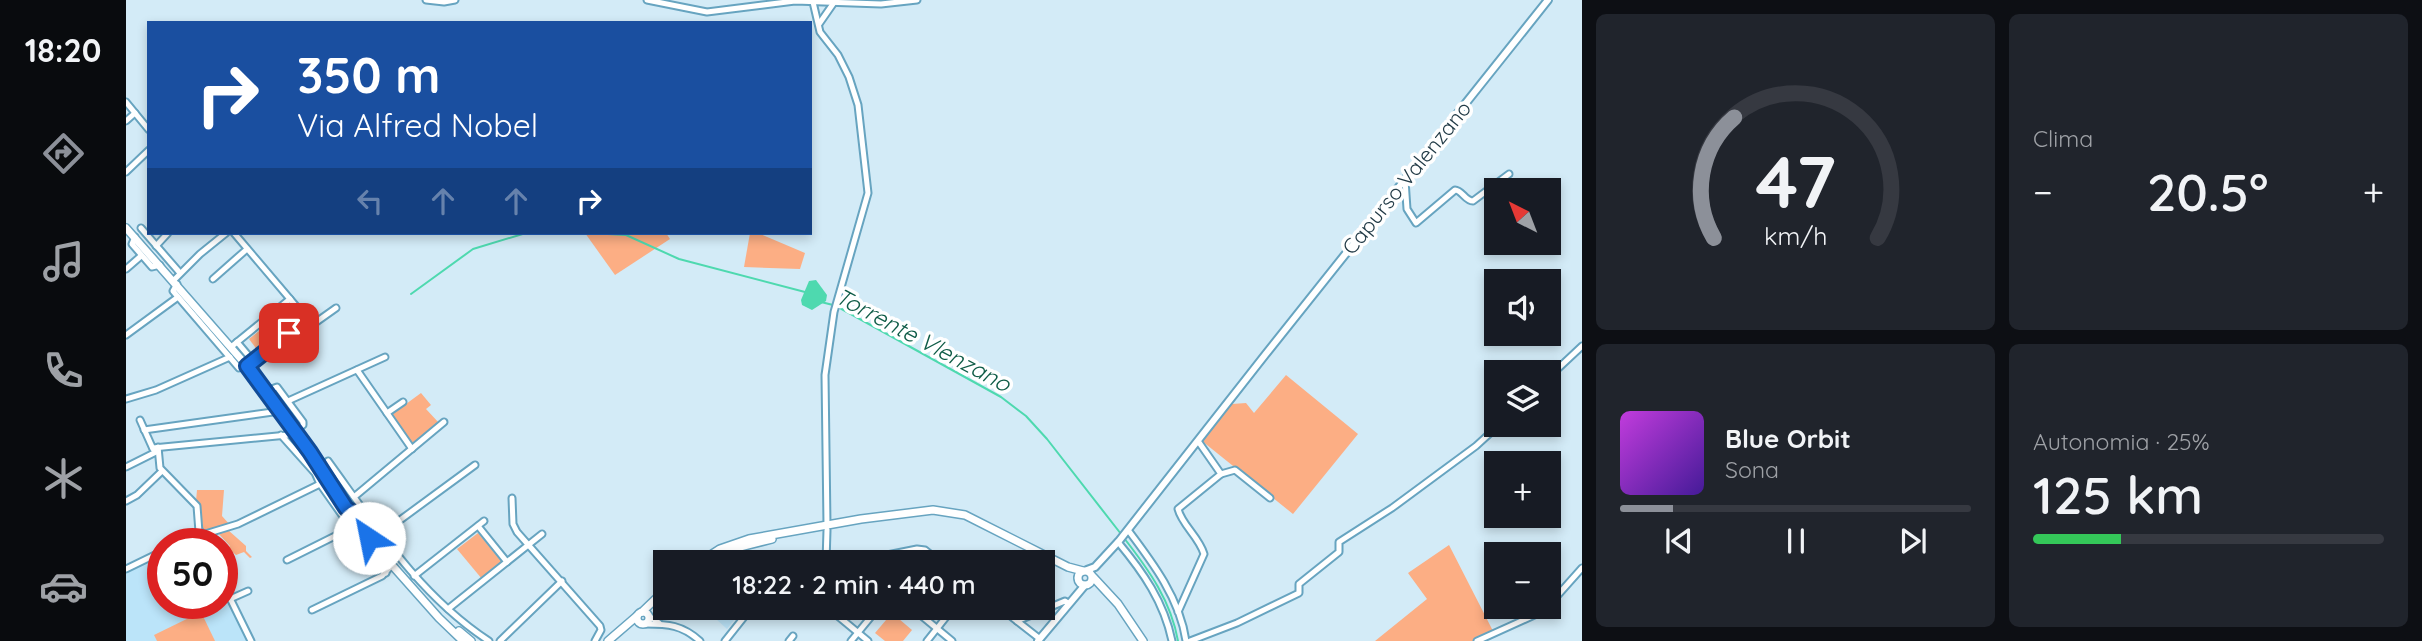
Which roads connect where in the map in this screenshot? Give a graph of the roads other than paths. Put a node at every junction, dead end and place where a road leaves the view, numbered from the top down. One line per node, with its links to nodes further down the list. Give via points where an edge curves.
1 (426, 0): 2 (street)
2 (455, 0)
3 (647, 0): 7 (street, via 707,12)
4 (917, 0): 6 (street, via 881,4)
5 (1548, 0): 16 (street, Capurso Valenzano)
6 (835, 1): 7 (street); 8 (street)
7 (813, 2): 8 (street)
8 (819, 24): 75 (street, via 849,77 858,105 868,193 834,312 826,359)
9 (126, 102): 10 (street)
10 (135, 113): 11 (street); 12 (street)
11 (126, 121)
12 (147, 128)
13 (147, 152): 14 (street)
14 (126, 172)
15 (1509, 174): 16 (street, via 1473,201 1455,190 1416,223 1407,209)
16 (1405, 180): 59 (street, Capurso Valenzano)
17 (126, 228): 26 (main road)
18 (141, 228): 19 (street)
19 (147, 235)
20 (147, 235): 24 (street)
21 (166, 235): 24 (street)
22 (224, 235): 30 (street)
23 (236, 235): 25 (street)
24 (155, 244): 26 (street); 27 (street)
25 (247, 249): 31 (street); 34 (street)
26 (144, 252): 28 (main road); 29 (street)
27 (165, 256): 28 (street); 30 (street)
28 (159, 264): 32 (main road)
29 (126, 270)
30 (180, 274): 32 (street)
31 (213, 279)
32 (175, 282): 33 (street, via 173,290); 38 (main road)
33 (178, 297): 37 (street); 40 (street)
34 (290, 299): 36 (street); 38 (street)
35 (335, 308): 36 (street, via 314,326)
36 (306, 319): 42 (street)
37 (126, 335)
38 (234, 344): 42 (main road)
39 (1582, 346): 43 (street)
40 (230, 357): 42 (street, via 239,368); 46 (street)
41 (385, 357): 44 (street)
42 (250, 363): 45 (main road)
43 (1561, 366)
44 (357, 370): 48 (street); 52 (street)
45 (266, 391): 47 (main road); 48 (street, via 275,386)
46 (126, 399)
47 (271, 399): 50 (street); 51 (main road)
48 (288, 401): 56 (street, via 304,424)
49 (403, 402): 52 (street)
50 (268, 411): 51 (street); 55 (street)
51 (280, 411): 56 (main road)
52 (387, 413): 60 (street)
53 (139, 420): 55 (street)
54 (443, 422): 60 (street)
55 (144, 430): 61 (street)
56 (296, 432): 57 (street); 73 (main road)
57 (281, 435): 61 (street); 67 (street)
58 (1486, 437): 137 (street, via 1339,542 1339,552 1299,584 1299,593)
59 (1198, 441): 66 (street); 78 (street, Capurso Valenzano)
60 (412, 449): 68 (street)
61 (156, 450): 64 (street); 65 (street)
62 (328, 461): 68 (street)
63 (475, 465): 79 (street)
64 (126, 467)
65 (162, 471): 71 (street); 76 (street, via 197,506)
66 (1221, 474): 70 (street, via 1235,470); 108 (street, via 1178,509 1203,554)
67 (320, 484): 73 (street); 77 (street)
68 (354, 496): 73 (street)
69 (512, 498): 83 (street, via 513,524)
70 (1270, 498)
71 (126, 501)
72 (484, 521): 74 (street)
73 (358, 522): 79 (street); 81 (street); 89 (street); 91 (main road)
74 (478, 526): 90 (street); 95 (street)
75 (827, 527): 84 (main road, via 739,542); 85 (main road); 86 (street); 96 (main road, via 951,511 986,524)
76 (199, 528)
77 (223, 528)
78 (1127, 531): 82 (street, Capurso Valenzano); 108 (street, via 1158,571)
79 (381, 534): 95 (street)
80 (542, 534): 83 (street)
81 (361, 542)
82 (1119, 542): 96 (street, Capurso Valenzano); 125 (street, via 1161,604)
83 (528, 545): 90 (street); 97 (street)
84 (718, 550)
85 (737, 550)
86 (826, 550)
87 (373, 557): 94 (street)
88 (147, 559): 93 (street)
89 (287, 560)
90 (507, 562): 105 (street)
91 (391, 566): 94 (street); 103 (main road)
92 (1582, 568): 99 (street)
93 (126, 569)
94 (386, 573): 107 (street)
95 (414, 576): 101 (street)
96 (1086, 578): 102 (street, Capurso Valenzano); 136 (main road, via 1103,587)
97 (562, 581): 121 (street, via 601,627); 130 (street)
98 (248, 591): 100 (street)
99 (1561, 591)
100 (238, 595)
101 (434, 596): 103 (street); 105 (street)
102 (1069, 602): 118 (street); 124 (street, Capurso Valenzano)
103 (426, 603): 109 (main road)
104 (653, 606): 111 (main road)
105 (448, 609): 129 (street)
106 (653, 609): 111 (main road)
107 (312, 610)
108 (1178, 612): 137 (street)
109 (437, 614): 127 (main road); 128 (main road)
110 (238, 615): 126 (street)
111 (644, 618): 122 (street, via 673,625); 131 (main road)
112 (1526, 619): 138 (street)
113 (742, 620): 132 (street)
114 (842, 620): 120 (street)
115 (868, 620): 120 (street)
116 (927, 620): 119 (street)
117 (946, 620): 119 (street)
118 (1017, 621): 124 (street)
119 (940, 631): 123 (street); 135 (street)
120 (857, 633): 133 (street); 134 (street)
121 (597, 640)
122 (695, 640)
123 (932, 640)
124 (1039, 640)
125 (1172, 640)
126 (251, 641)
127 (463, 641)
128 (471, 641)
129 (489, 641)
130 (500, 641)
131 (611, 641)
132 (725, 641)
133 (851, 641)
134 (867, 641)
135 (952, 641)
136 (1143, 641)
137 (1188, 641)
138 (1477, 641)

